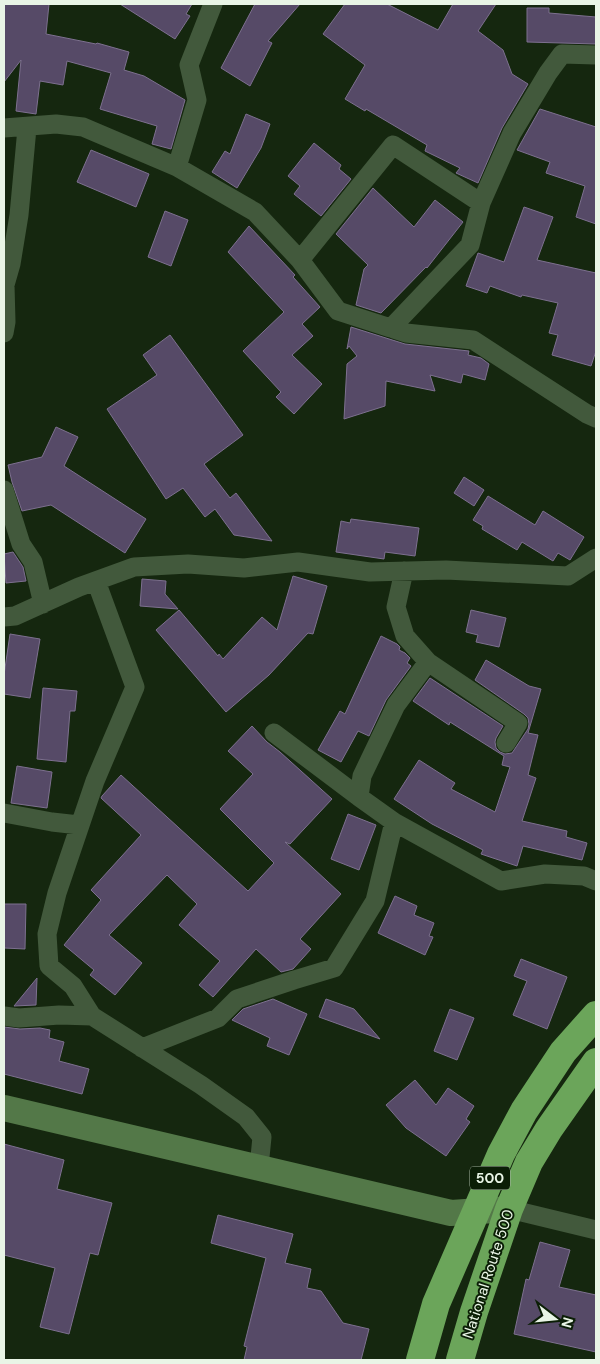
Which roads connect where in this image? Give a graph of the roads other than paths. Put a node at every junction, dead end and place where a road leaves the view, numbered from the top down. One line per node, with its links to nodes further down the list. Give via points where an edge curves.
1 (213, 4): 5 (street, via 190,65 196,100)
2 (596, 55): 6 (street, via 562,54 512,133)
3 (4, 128): 4 (street)
4 (26, 128): 5 (street, via 56,124 83,126); 9 (street, via 17,225 6,285)
5 (177, 167): 7 (street, via 255,212)
6 (481, 203): 7 (street, via 393,145); 8 (street, via 470,245)
7 (300, 260): 8 (street, via 338,311)
8 (392, 328): 10 (street, via 406,333 473,340)
9 (4, 333)
10 (596, 418)
11 (4, 490): 15 (street, via 20,544 33,562)
12 (596, 558): 13 (street, via 568,576)
13 (404, 571): 14 (street, via 370,572 298,562 244,568 188,564 134,567); 17 (street, via 396,607 405,636)
14 (96, 581): 15 (street); 23 (street, via 135,687 94,781)
15 (43, 604): 16 (street, via 15,616)
16 (4, 617)
17 (428, 662): 19 (street, via 518,723); 20 (street, via 396,705 362,776)
18 (274, 733): 20 (street)
19 (506, 743)
20 (360, 797): 22 (street)
21 (4, 813): 23 (street)
22 (394, 822): 24 (street, via 501,881 546,874 584,876); 28 (street, via 375,901 334,968 237,999 218,1018)
23 (79, 825): 27 (street, via 57,893 48,934 49,966 73,986)
24 (596, 881)
25 (596, 1015): 33 (highway, National Route 500 / 500, via 563,1052 524,1111)
26 (4, 1016): 27 (street)
27 (92, 1016): 28 (street)
28 (142, 1048): 31 (street, via 246,1117 262,1137)
29 (596, 1062): 32 (highway, National Route 500 / 500, via 529,1162)
30 (4, 1108): 31 (street)
31 (259, 1167): 33 (street, via 451,1213)
32 (509, 1209): 33 (street); 34 (street); 36 (highway, National Route 500 / 500)
33 (476, 1211): 35 (highway, National Route 500 / 500, via 436,1304)
34 (596, 1230)
35 (420, 1360)
36 (460, 1360)

